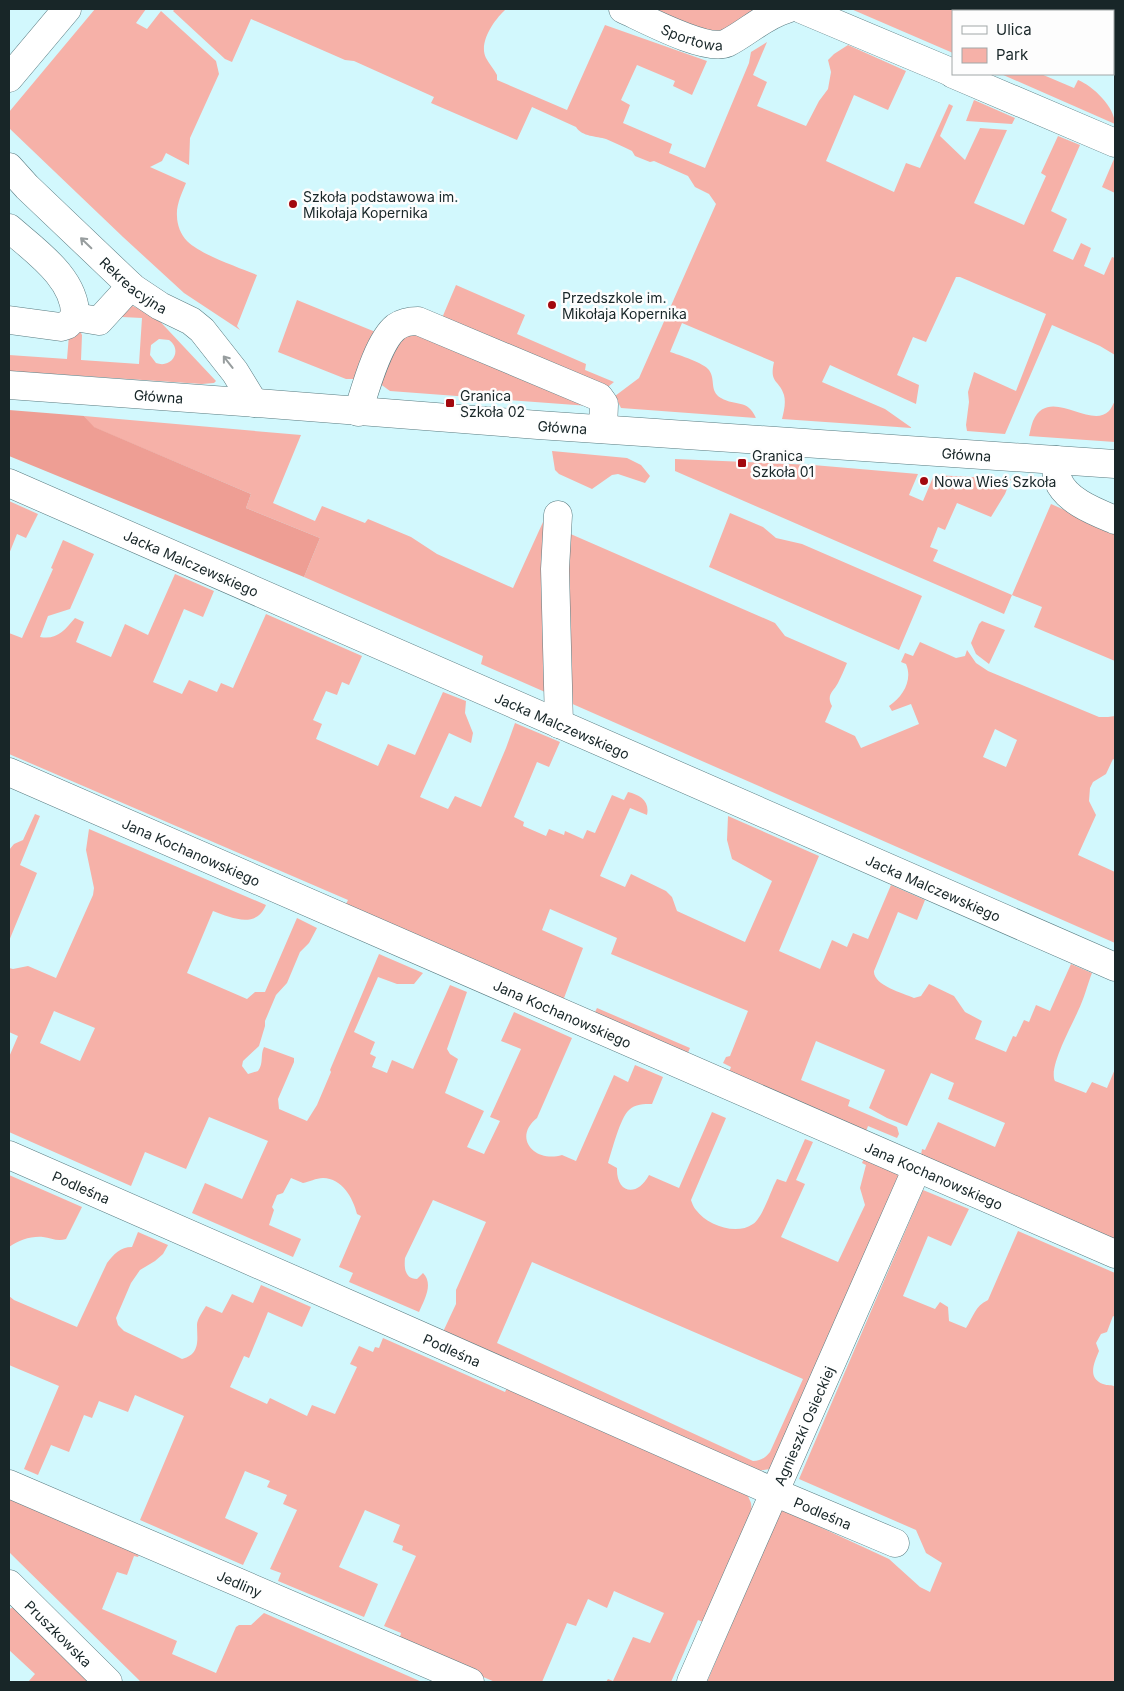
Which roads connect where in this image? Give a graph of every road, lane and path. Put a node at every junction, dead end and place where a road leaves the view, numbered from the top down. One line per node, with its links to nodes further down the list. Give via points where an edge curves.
1 (67, 9): 7 (street)
2 (623, 9): 3 (street, Sportowa, via 698,42 718,45)
3 (787, 9)
4 (801, 9): 5 (street)
5 (952, 74)
6 (955, 75): 8 (street)
7 (9, 78)
8 (1115, 143)
9 (9, 167): 11 (street, Rekreacyjna, one-way to 9)
10 (9, 228): 12 (street, via 58,272 74,301)
11 (131, 286): 12 (street, via 99,320); 15 (street, Rekreacyjna, one-way to 11, via 235,372 202,330)
12 (75, 317): 13 (street, via 61,327)
13 (9, 320)
14 (9, 385): 15 (street, Główna)
15 (254, 403): 16 (street, Główna)
16 (358, 412): 17 (street, Główna); 17 (street, via 368,381 391,332 402,323 418,320 599,397 604,404)
17 (603, 430): 18 (street, Główna)
18 (1056, 460): 19 (street, Główna); 22 (street, via 1058,479 1067,492 1088,508)
19 (1115, 464)
20 (9, 483): 23 (street, Jacka Malczewskiego)
21 (558, 515): 23 (street, via 555,569)
22 (1115, 520)
23 (559, 724): 25 (street, Jacka Malczewskiego)
24 (9, 772): 27 (street, Jana Kochanowskiego)
25 (1115, 967)
26 (9, 1155): 30 (street, Podleśna)
27 (917, 1168): 28 (street, Jana Kochanowskiego); 30 (street, Agnieszki Osieckiej)
28 (1115, 1254)
29 (9, 1484): 34 (street, Jedliny)
30 (774, 1492): 31 (street, Podleśna); 35 (street, Agnieszki Osieckiej)
31 (895, 1542)
32 (9, 1584): 33 (street, Pruszkowska)
33 (108, 1682)
34 (470, 1682)
35 (691, 1682)

